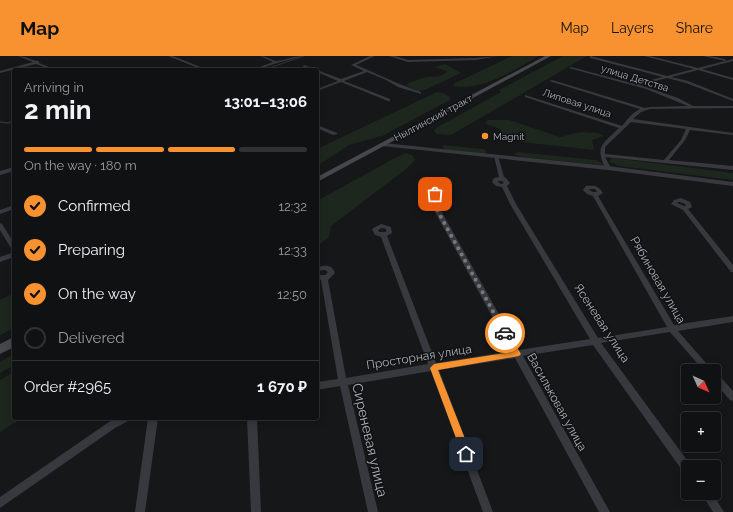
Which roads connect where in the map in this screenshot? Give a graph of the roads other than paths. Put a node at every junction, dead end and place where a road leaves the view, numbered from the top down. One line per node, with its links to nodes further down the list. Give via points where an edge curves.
1 (20, 56): 14 (street)
2 (170, 56): 19 (street)
3 (262, 56): 15 (street)
4 (301, 56): 15 (street)
5 (373, 56): 25 (street, via 353,64)
6 (391, 56): 7 (street, via 408,61)
7 (496, 56)
8 (549, 56): 47 (main road, Нылгинский тракт)
9 (646, 56): 23 (street)
10 (705, 56): 12 (street)
11 (591, 57): 28 (street)
12 (728, 61): 13 (street); 23 (street)
13 (733, 61)
14 (38, 62): 17 (street); 18 (street)
15 (276, 62): 20 (street)
16 (304, 66): 21 (street)
17 (15, 68)
18 (51, 68)
19 (201, 68)
20 (259, 68)
21 (309, 68)
22 (571, 68): 32 (street, улица Детства)
23 (699, 68): 28 (street); 29 (street)
24 (12, 69): 26 (street)
25 (366, 71): 30 (street); 34 (street)
26 (0, 72)
27 (319, 72): 30 (street)
28 (667, 76): 32 (street); 37 (street)
29 (733, 79)
30 (340, 81): 33 (street); 36 (street)
31 (551, 81): 40 (street)
32 (635, 85): 38 (street, улица Детства)
33 (319, 89)
34 (420, 93)
35 (526, 96): 43 (street, Липовая улица)
36 (389, 100)
37 (733, 100)
38 (693, 107): 39 (street); 40 (street)
39 (733, 107)
40 (643, 109): 41 (street)
41 (629, 120): 43 (street); 44 (street)
42 (319, 127): 45 (street)
43 (622, 127): 48 (street, via 603,147)
44 (688, 129): 46 (street); 50 (street, via 683,140)
45 (335, 134)
46 (733, 134)
47 (384, 145): 49 (street); 55 (main road, Нылгинский тракт)
48 (602, 154): 50 (street); 51 (street)
49 (496, 156): 51 (street); 72 (street, Ясеневая улица, via 503,182 513,204)
50 (666, 161): 52 (street)
51 (608, 168): 56 (street)
52 (733, 168)
53 (12, 170): 54 (street)
54 (0, 173)
55 (319, 179)
56 (733, 184)
57 (595, 194): 71 (street, Рябиновая улица)
58 (431, 199): 75 (street, Васильковая улица)
59 (12, 208): 61 (street)
60 (685, 208): 68 (street)
61 (0, 212)
62 (0, 225): 64 (street)
63 (384, 235): 77 (street)
64 (12, 245)
65 (12, 255): 66 (street)
66 (0, 260)
67 (319, 268): 69 (street, Сиреневая улица, via 324,267 331,270 330,276)
68 (733, 270)
69 (321, 278): 78 (street, Сиреневая улица)
70 (733, 319): 71 (street, Просторная улица)
71 (672, 329): 72 (street, Просторная улица); 76 (street, Рябиновая улица)
72 (596, 342): 75 (street, Просторная улица); 85 (street, Ясеневая улица)
73 (12, 343): 74 (main road)
74 (0, 349)
75 (517, 354): 77 (street, Просторная улица); 92 (street, Васильковая улица)
76 (703, 364)
77 (434, 368): 78 (street, Просторная улица); 91 (street)
78 (343, 382): 80 (street, Просторная улица); 90 (street, Сиреневая улица)
79 (721, 384): 81 (street)
80 (319, 386)
81 (733, 397)
82 (121, 420): 87 (street)
83 (153, 420): 88 (street)
84 (252, 420): 89 (street)
85 (681, 460)
86 (711, 500): 93 (street)
87 (0, 503)
88 (140, 512)
89 (256, 512)
90 (373, 512)
91 (488, 512)
92 (605, 512)
93 (719, 512)

